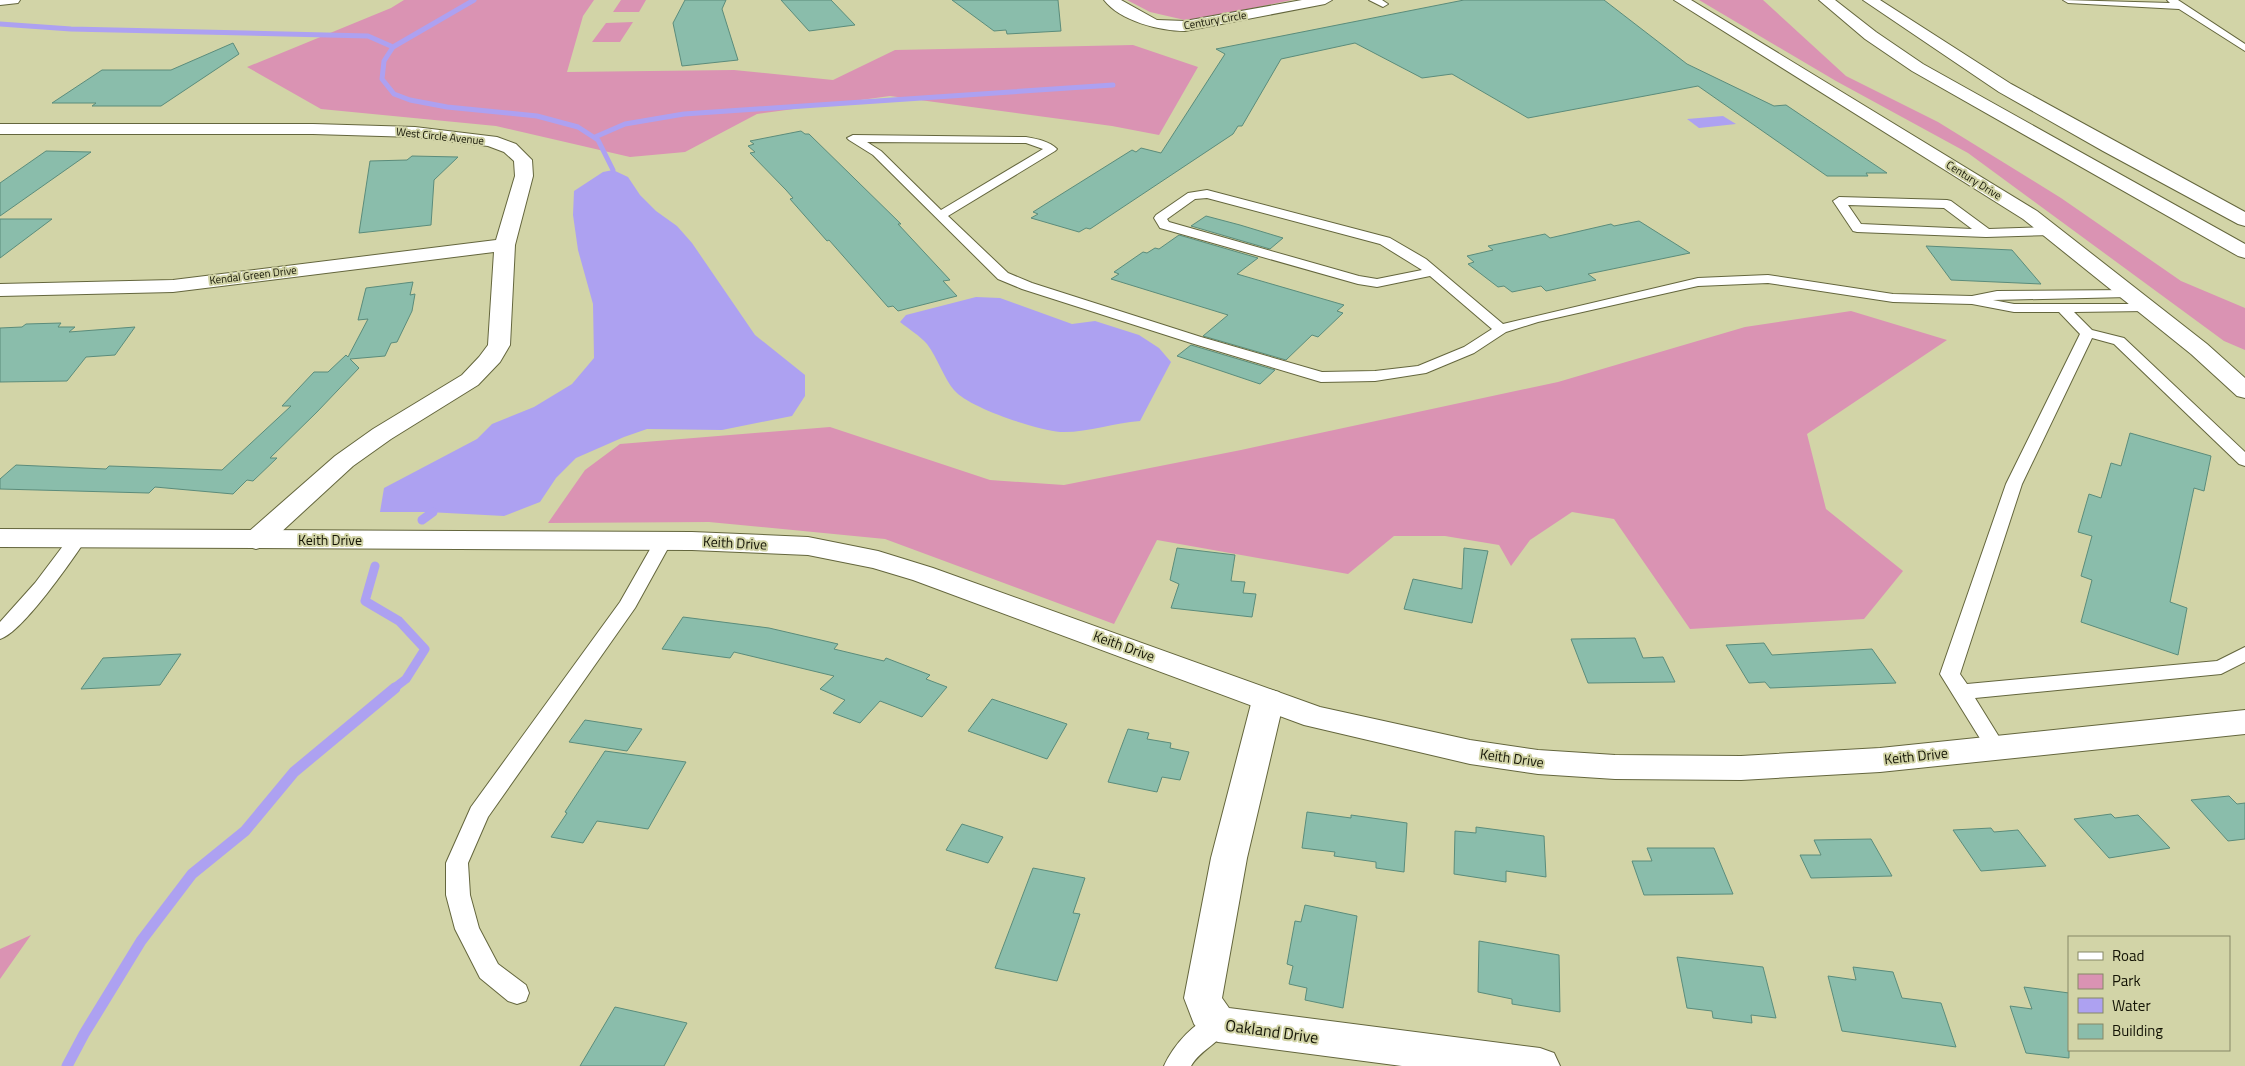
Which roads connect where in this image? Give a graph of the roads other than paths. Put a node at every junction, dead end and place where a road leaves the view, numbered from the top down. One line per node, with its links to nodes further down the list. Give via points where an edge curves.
1 (13, 0): 8 (main road)
2 (1111, 0): 3 (main road, Century Circle, via 1151,24 1169,27)
3 (1325, 0)
4 (1681, 0): 16 (main road, Century Drive, via 1969,176)
5 (1815, 0): 11 (main road)
6 (1826, 0): 11 (main road)
7 (2068, 0): 10 (lane)
8 (0, 1)
9 (1874, 2): 15 (main road, via 2005,88)
10 (2176, 3): 12 (lane)
11 (1843, 16): 19 (main road, via 1934,76)
12 (2245, 48)
13 (0, 129): 18 (main road, West Circle Avenue, via 385,130 491,141 510,148 523,160 524,176)
14 (940, 216): 14 (lane, via 877,153 853,138 1026,140 1051,149); 26 (lane, via 1003,276 1196,340 1321,377 1375,376 1422,370 1469,350)
15 (2245, 220)
16 (2051, 231): 17 (lane); 22 (main road, Century Drive)
17 (1986, 233): 17 (lane, via 1857,228 1839,201 1946,204)
18 (505, 245): 21 (main road, Kendal Green Drive, via 174,286); 32 (main road, West Circle Avenue, via 499,346 488,362 470,380 344,461)
19 (2245, 252)
20 (1432, 272): 20 (lane, via 1385,241 1207,194 1192,196 1160,218 1164,226 1358,280 1377,283); 26 (lane)
21 (0, 290)
22 (2128, 293): 23 (lane, via 1997,295); 25 (main road, Century Drive)
23 (1972, 300): 24 (lane, via 2014,308); 26 (lane, via 1893,298 1768,279 1698,282 1535,319)
24 (2062, 307): 25 (lane); 27 (lane)
25 (2146, 307): 28 (main road, Century Drive)
26 (1501, 330)
27 (2088, 333): 29 (lane, via 2119,342); 36 (lane, via 2014,484 1950,674)
28 (2245, 391)
29 (2245, 461)
30 (0, 538): 31 (main road, Keith Drive)
31 (78, 538): 32 (main road, Keith Drive); 34 (lane, via 52,576)
32 (256, 540): 33 (main road, Keith Drive)
33 (662, 542): 37 (main road, Keith Drive, via 808,546 878,560 1034,613); 40 (lane, via 628,604 479,813 457,863 458,895 467,929 489,971)
34 (0, 633)
35 (2245, 654): 36 (lane, via 2221,667)
36 (1961, 692): 39 (lane)
37 (1268, 700): 39 (main road, Keith Drive, via 1314,717 1470,752 1615,768 1741,768 1880,760); 41 (main road, Oakland Drive, via 1229,858 1203,998 1208,1012)
38 (2245, 722): 39 (main road, Keith Drive)
39 (1996, 748)
40 (517, 993)
41 (1218, 1024): 42 (lane, via 1186,1050); 43 (main road, Oakland Drive)
42 (1177, 1066)
43 (1540, 1066)

